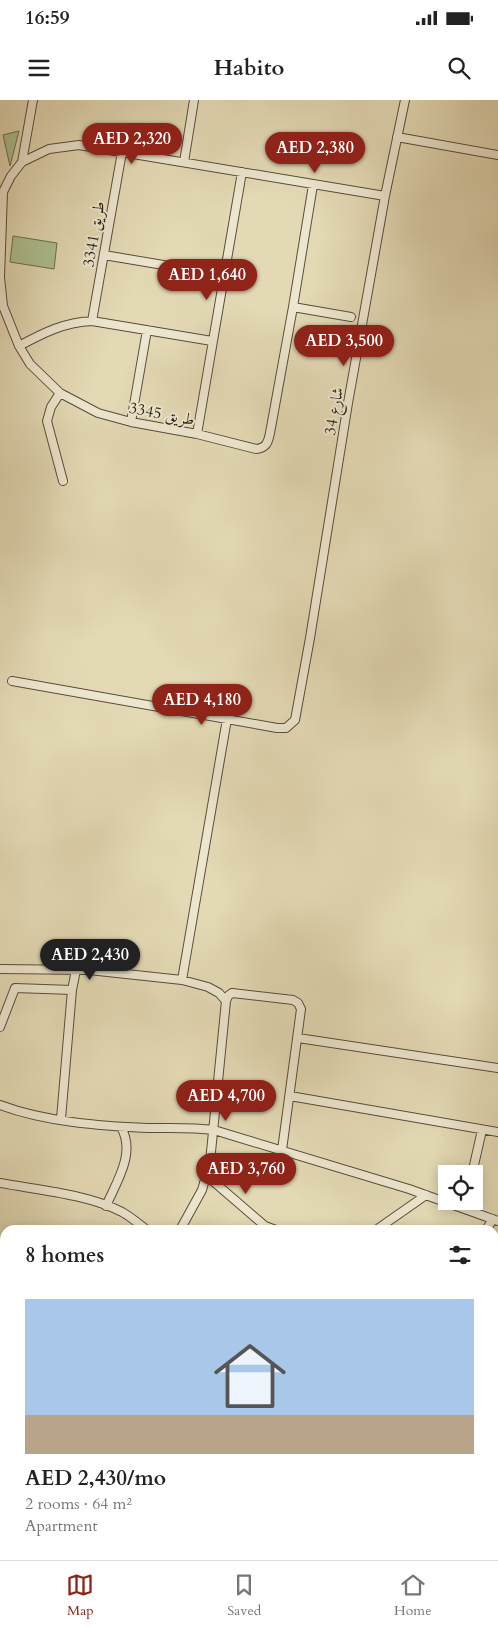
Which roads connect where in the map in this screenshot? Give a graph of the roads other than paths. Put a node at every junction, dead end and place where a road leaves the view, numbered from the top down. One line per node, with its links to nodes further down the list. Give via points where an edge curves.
1 (33, 100): 7 (street)
2 (194, 100): 8 (street)
3 (405, 100): 4 (street, شارع 34)
4 (397, 137): 6 (street); 11 (street, شارع 34)
5 (122, 152): 7 (street, via 78,145 62,146); 8 (street); 12 (street, طريق 3341)
6 (498, 154)
7 (22, 162): 19 (street, طريق 3345, via 3,192 0,277 3,306)
8 (184, 162): 9 (street)
9 (242, 172): 10 (street); 13 (street)
10 (313, 185): 11 (street); 14 (street)
11 (385, 196): 25 (street, شارع 34, via 296,715 286,728)
12 (104, 255): 13 (street); 16 (street, طريق 3341)
13 (223, 275): 18 (street)
14 (293, 307): 15 (street); 22 (street, طريق 3345, via 266,445 256,449)
15 (351, 317)
16 (92, 321): 17 (street); 19 (street, via 62,325)
17 (147, 330): 18 (street); 21 (street)
18 (212, 341): 22 (street)
19 (19, 346): 20 (street, طريق 3345, via 30,364)
20 (60, 393): 21 (street, طريق 3345, via 98,412); 23 (street, via 47,421)
21 (130, 422): 22 (street, طريق 3345)
22 (197, 434)
23 (63, 481)
24 (12, 681): 25 (street)
25 (227, 719): 28 (street)
26 (0, 969): 27 (street)
27 (76, 970): 28 (street); 29 (street)
28 (182, 980): 30 (street, via 208,987)
29 (72, 990): 31 (street, via 16,987); 36 (street)
30 (226, 1001): 32 (street, via 235,993 296,1001 301,1012); 38 (street)
31 (0, 1027)
32 (298, 1038): 33 (street); 34 (street)
33 (498, 1068)
34 (290, 1096): 39 (street); 41 (street)
35 (0, 1106): 36 (street)
36 (61, 1119): 37 (street)
37 (121, 1127): 38 (street); 47 (street, via 127,1140 127,1153)
38 (214, 1130): 41 (street); 43 (street)
39 (482, 1130): 40 (street); 42 (street)
40 (498, 1132)
41 (282, 1150): 45 (street)
42 (474, 1165)
43 (207, 1176): 51 (street); 52 (street)
44 (0, 1183): 47 (street)
45 (426, 1195): 46 (street); 53 (street)
46 (438, 1198)
47 (106, 1206): 50 (street, via 122,1212)
48 (475, 1210): 49 (street)
49 (496, 1220)
50 (140, 1225)
51 (183, 1225)
52 (265, 1225)
53 (383, 1225)

